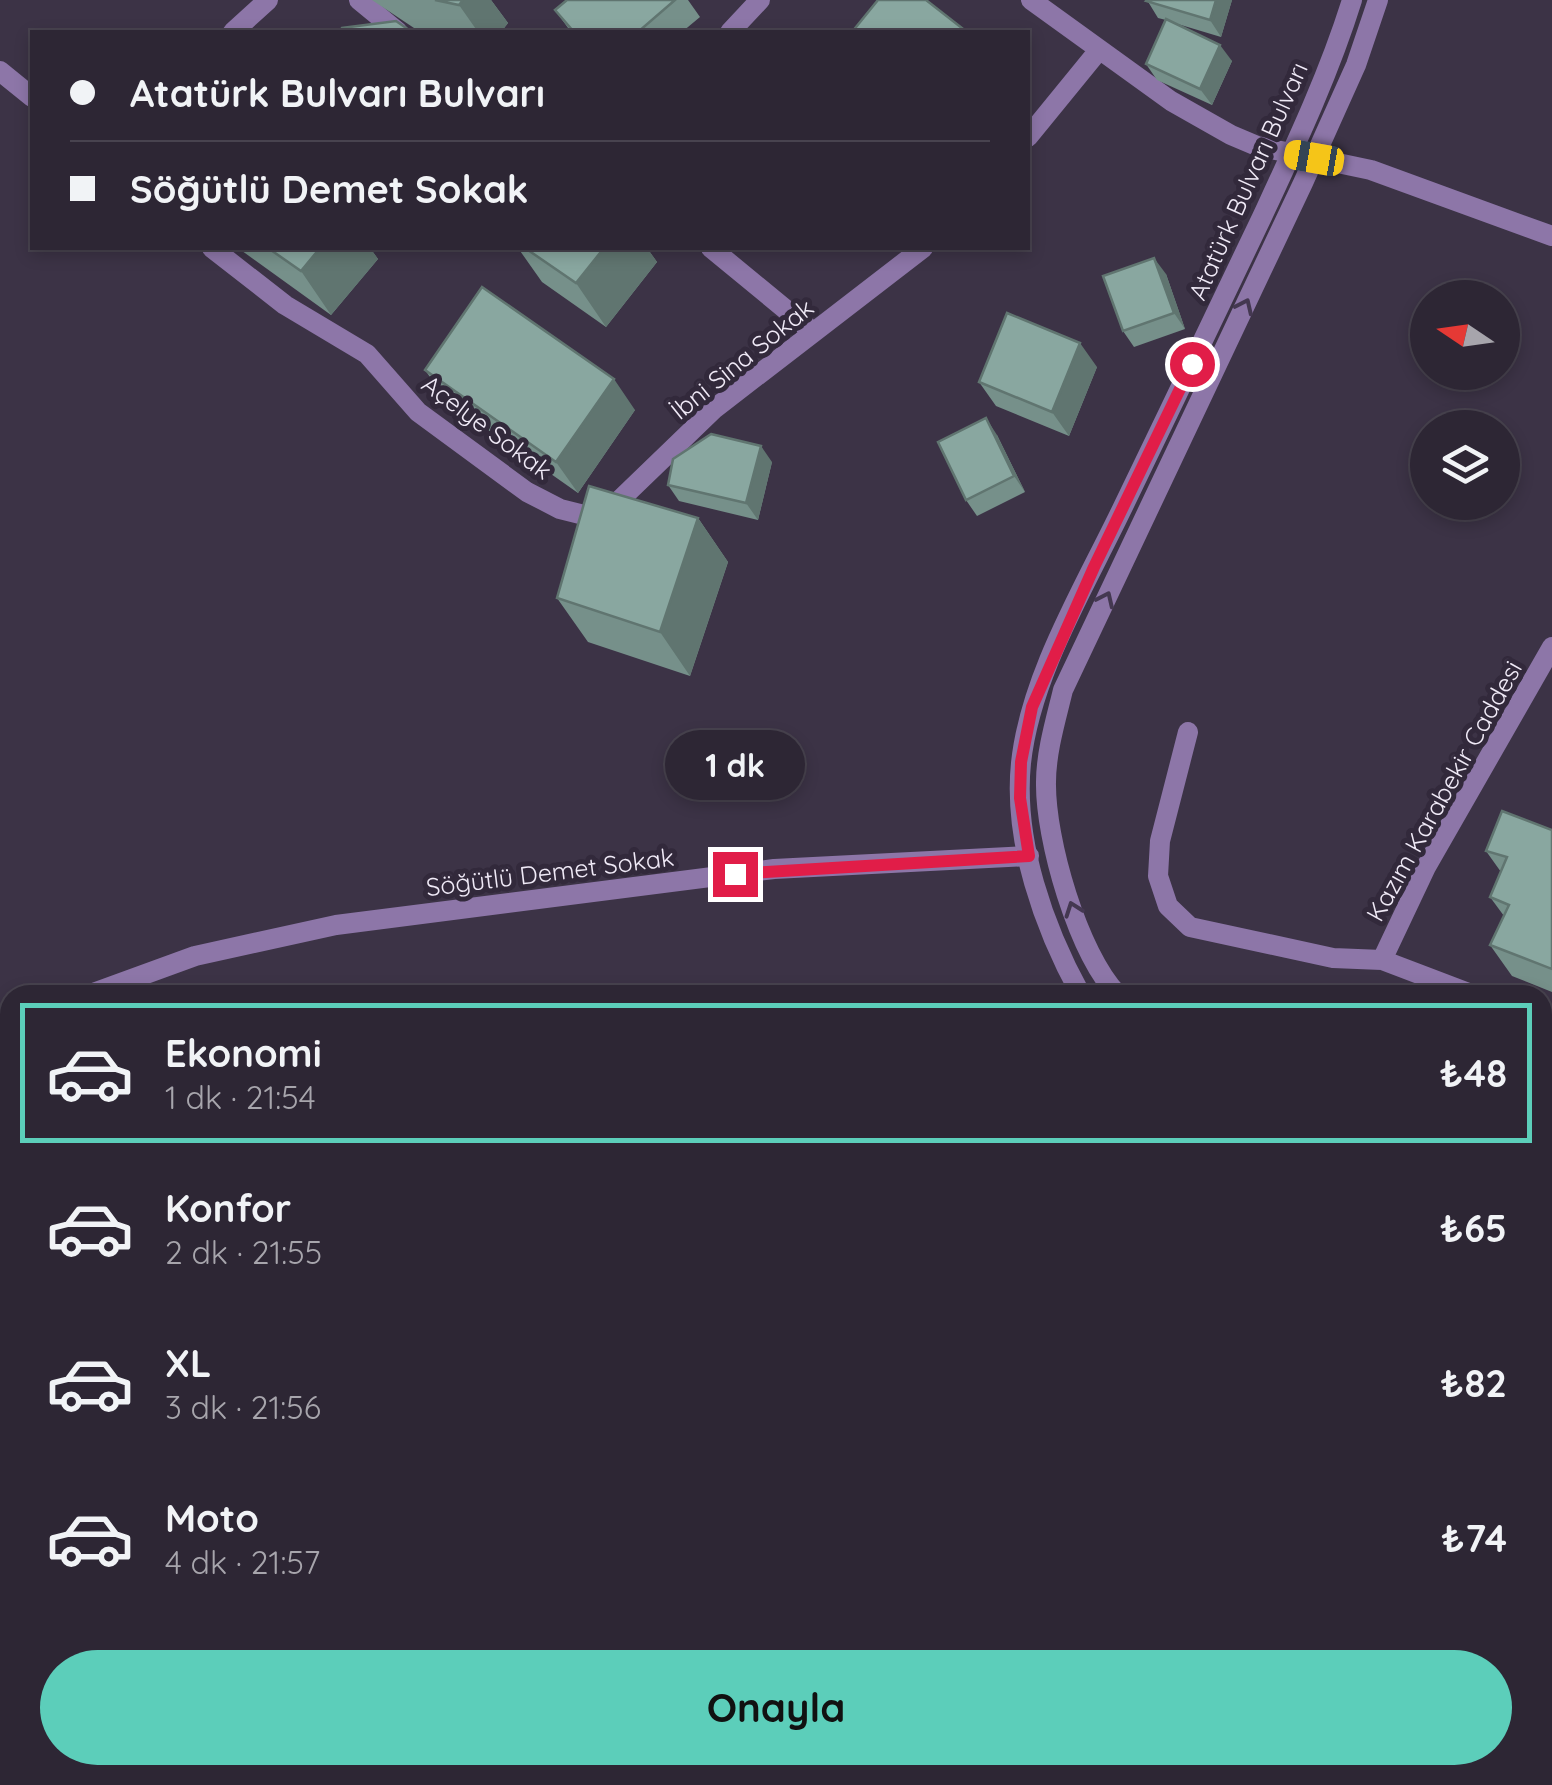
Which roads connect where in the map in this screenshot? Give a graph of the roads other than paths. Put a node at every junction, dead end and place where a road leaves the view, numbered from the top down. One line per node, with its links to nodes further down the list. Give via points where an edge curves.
1 (268, 0): 7 (street)
2 (359, 0): 8 (street)
3 (760, 0): 9 (street)
4 (1031, 0): 10 (street)
5 (1352, 0): 14 (street, Atatürk Bulvarı Bulvarı)
6 (1378, 0): 15 (street, Atatürk Bulvarı Bulvarı)
7 (235, 30)
8 (396, 30)
9 (732, 30)
10 (1100, 50): 13 (street); 14 (street, via 1231,135)
11 (0, 71): 12 (street)
12 (30, 96)
13 (1030, 136)
14 (1291, 154): 15 (street); 24 (street, Atatürk Bulvarı Bulvarı, via 1045,672 1021,762)
15 (1314, 158): 16 (street, via 1371,170); 28 (street, Atatürk Bulvarı Bulvarı, one-way to 15, via 1084,940 1048,820 1046,779 1062,690)
16 (1552, 236)
17 (215, 250): 21 (street, Açelye Sokak, via 366,354 418,412 528,492 560,509)
18 (714, 250): 20 (street)
19 (920, 250): 20 (street, İbni Sina Sokak)
20 (813, 332): 21 (street, İbni Sina Sokak, via 714,410)
21 (600, 518)
22 (1552, 647): 25 (street, Kazım Karabekir Caddesi, via 1426,867)
23 (1188, 732): 25 (street, Kazım Karabekir Caddesi, via 1160,841 1158,876 1168,906 1190,927 1332,958)
24 (1029, 856): 26 (street, Söğütlü Demet Sokak, via 774,870 336,925 195,956); 27 (street, Atatürk Bulvarı Bulvarı)
25 (1382, 960): 29 (street, Kazım Karabekir Caddesi)
26 (115, 985)
27 (1075, 985)
28 (1108, 985)
29 (1448, 985)

